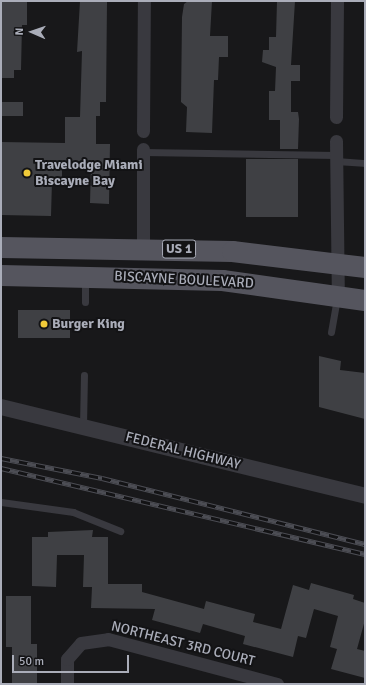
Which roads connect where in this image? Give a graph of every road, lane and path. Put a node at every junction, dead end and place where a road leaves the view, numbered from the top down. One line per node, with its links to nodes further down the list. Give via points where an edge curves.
1 (144, 1): 4 (street)
2 (337, 1): 3 (street)
3 (336, 117)
4 (143, 131)
5 (336, 141): 7 (street)
6 (143, 151): 7 (lane); 10 (street)
7 (336, 158): 8 (lane); 11 (street)
8 (363, 164)
9 (1, 247): 10 (main road, BISCAYNE BOULEVARD / US 1)
10 (142, 248): 11 (main road, BISCAYNE BOULEVARD / US 1, via 232,250)
11 (335, 262): 12 (main road, BISCAYNE BOULEVARD / US 1); 15 (street)
12 (365, 267)
13 (1, 275): 14 (main road, BISCAYNE BOULEVARD / US 1)
14 (85, 276): 15 (main road, BISCAYNE BOULEVARD / US 1, via 222,280); 17 (lane)
15 (338, 294): 16 (main road, BISCAYNE BOULEVARD / US 1); 18 (lane)
16 (365, 300)
17 (85, 302)
18 (331, 332)
19 (84, 375): 21 (lane)
20 (1, 407): 21 (street, FEDERAL HIGHWAY)
21 (83, 426): 22 (street, FEDERAL HIGHWAY)
22 (365, 496)
23 (1, 502): 24 (lane, via 73,512)
24 (120, 532)
25 (68, 684): 26 (street, NORTHEAST 3RD COURT, via 68,658 81,643 108,639)
26 (277, 684)

